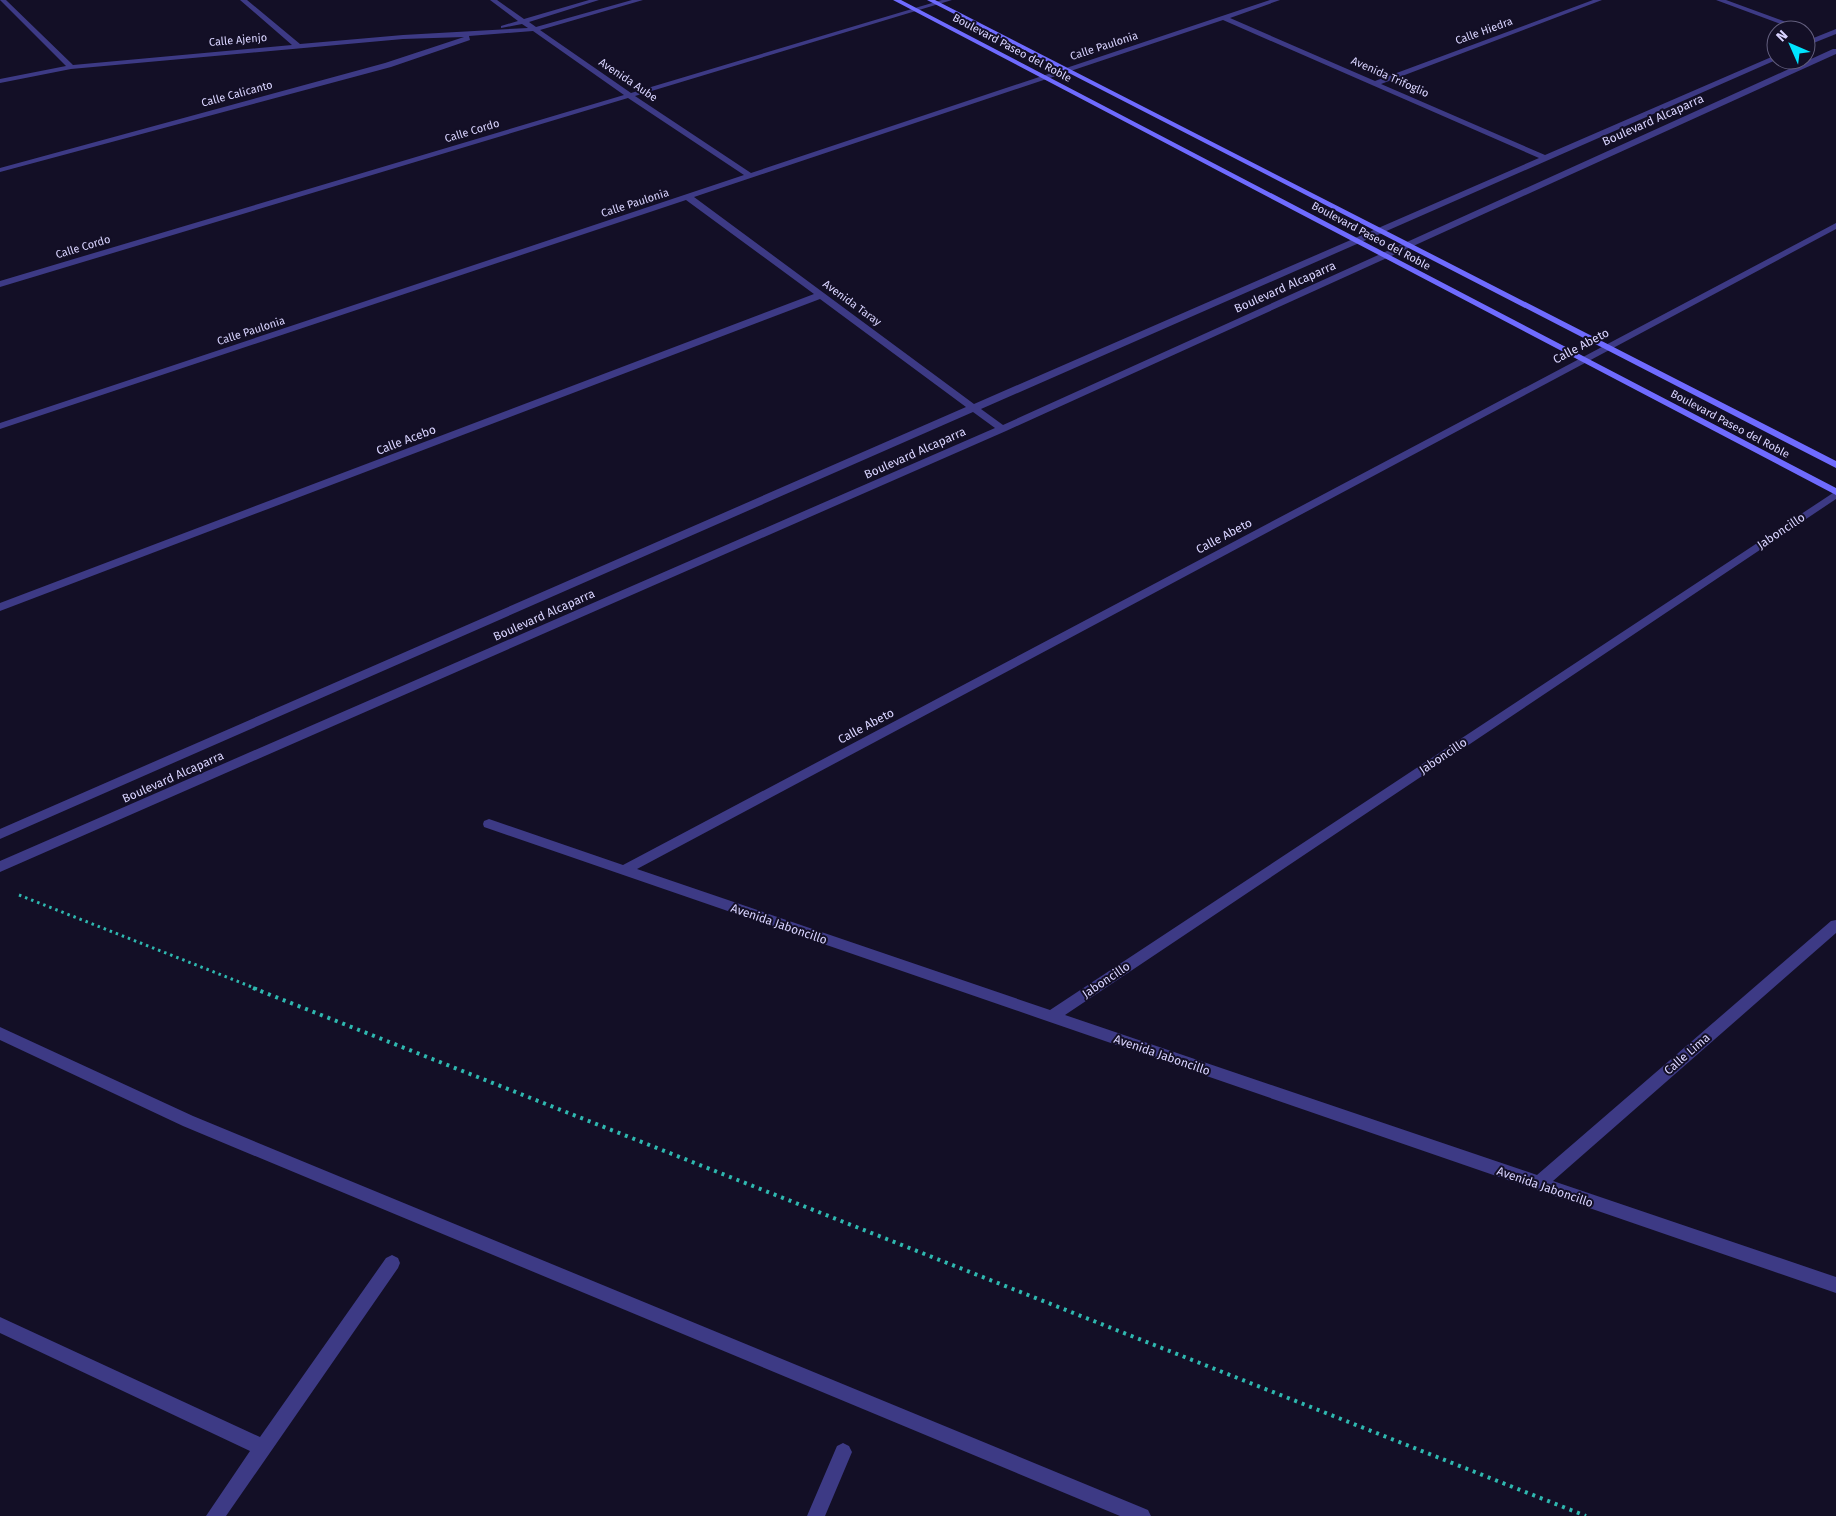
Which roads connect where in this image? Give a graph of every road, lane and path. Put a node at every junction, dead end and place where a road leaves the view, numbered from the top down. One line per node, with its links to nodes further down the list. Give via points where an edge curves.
1 (2, 0): 26 (street)
2 (243, 0): 23 (street)
3 (493, 0): 14 (street, Avenida Aube)
4 (596, 0): 14 (street, Calle Ajenjo)
5 (640, 0): 16 (street, Calle Ajenjo)
6 (896, 0): 12 (street, Boulevard Paseo del Roble)
7 (950, 0): 11 (street, Calle Cordo)
8 (1277, 0): 13 (street, Calle Paulonia)
9 (1599, 0): 30 (street, Calle Hiedra)
10 (1719, 0): 15 (street)
11 (934, 2): 12 (street, Calle Cordo); 27 (street, Boulevard Paseo del Roble)
12 (915, 10): 28 (street, Boulevard Paseo del Roble); 31 (street, Calle Cordo)
13 (1224, 18): 27 (street, Calle Paulonia); 30 (street, Avenida Trifoglio)
14 (523, 20): 16 (street, Avenida Aube); 18 (street, Calle Ajenjo)
15 (1776, 20)
16 (535, 29): 18 (street, Calle Ajenjo); 31 (street, Avenida Aube)
17 (1836, 31): 20 (street)
18 (478, 34): 23 (street, Calle Ajenjo); 33 (street, Calle Calicanto, via 388,65)
19 (1816, 34): 20 (street)
20 (1823, 37): 21 (street); 22 (street)
21 (1816, 40)
22 (1836, 42)
23 (298, 46): 26 (street, Calle Ajenjo)
24 (1836, 51): 39 (street, Boulevard Alcaparra)
25 (1766, 61): 32 (street, Boulevard Alcaparra)
26 (71, 67): 29 (street, Calle Ajenjo)
27 (1067, 70): 28 (street, Calle Paulonia); 37 (street, Boulevard Paseo del Roble)
28 (1044, 78): 34 (street, Calle Paulonia); 38 (street, Boulevard Paseo del Roble)
29 (0, 81)
30 (1376, 82): 32 (street, Avenida Trifoglio)
31 (630, 96): 34 (street, Avenida Aube); 41 (street, Calle Cordo)
32 (1546, 158): 37 (street, Boulevard Alcaparra)
33 (0, 170)
34 (751, 176): 35 (street, Calle Paulonia)
35 (688, 197): 42 (street, Avenida Taray); 46 (street, Calle Paulonia)
36 (1836, 226): 43 (street, Calle Abeto)
37 (1380, 231): 38 (street, Boulevard Alcaparra); 39 (street, Boulevard Paseo del Roble)
38 (1356, 241): 40 (street, Boulevard Paseo del Roble); 45 (street, Boulevard Alcaparra)
39 (1407, 245): 40 (street, Boulevard Alcaparra); 43 (street, Boulevard Paseo del Roble)
40 (1384, 256): 44 (street, Boulevard Paseo del Roble); 47 (street, Boulevard Alcaparra)
41 (0, 284)
42 (821, 295): 45 (street, Avenida Taray); 50 (street, Calle Acebo)
43 (1608, 347): 44 (street, Calle Abeto); 48 (street, Boulevard Paseo del Roble)
44 (1584, 360): 49 (street, Boulevard Paseo del Roble); 54 (street, Calle Abeto)
45 (976, 409): 47 (street, Avenida Taray); 52 (street, Boulevard Alcaparra)
46 (0, 426)
47 (1002, 429): 53 (street, Boulevard Alcaparra)
48 (1836, 464)
49 (1836, 493): 57 (street, Jaboncillo)
50 (0, 607)
51 (489, 824): 54 (street, Avenida Jaboncillo)
52 (0, 834)
53 (0, 867)
54 (624, 870): 57 (street, Avenida Jaboncillo)
55 (9, 891): 68 (path)
56 (1836, 925): 59 (street, Calle Lima)
57 (1051, 1017): 59 (street, Avenida Jaboncillo)
58 (0, 1033): 67 (street, via 188,1121)
59 (1538, 1184): 61 (street, Avenida Jaboncillo)
60 (392, 1263): 63 (street)
61 (1836, 1285)
62 (0, 1326): 63 (street)
63 (262, 1448): 65 (street)
64 (843, 1452): 66 (street)
65 (215, 1516)
66 (816, 1516)
67 (1142, 1516)
68 (1586, 1516)

